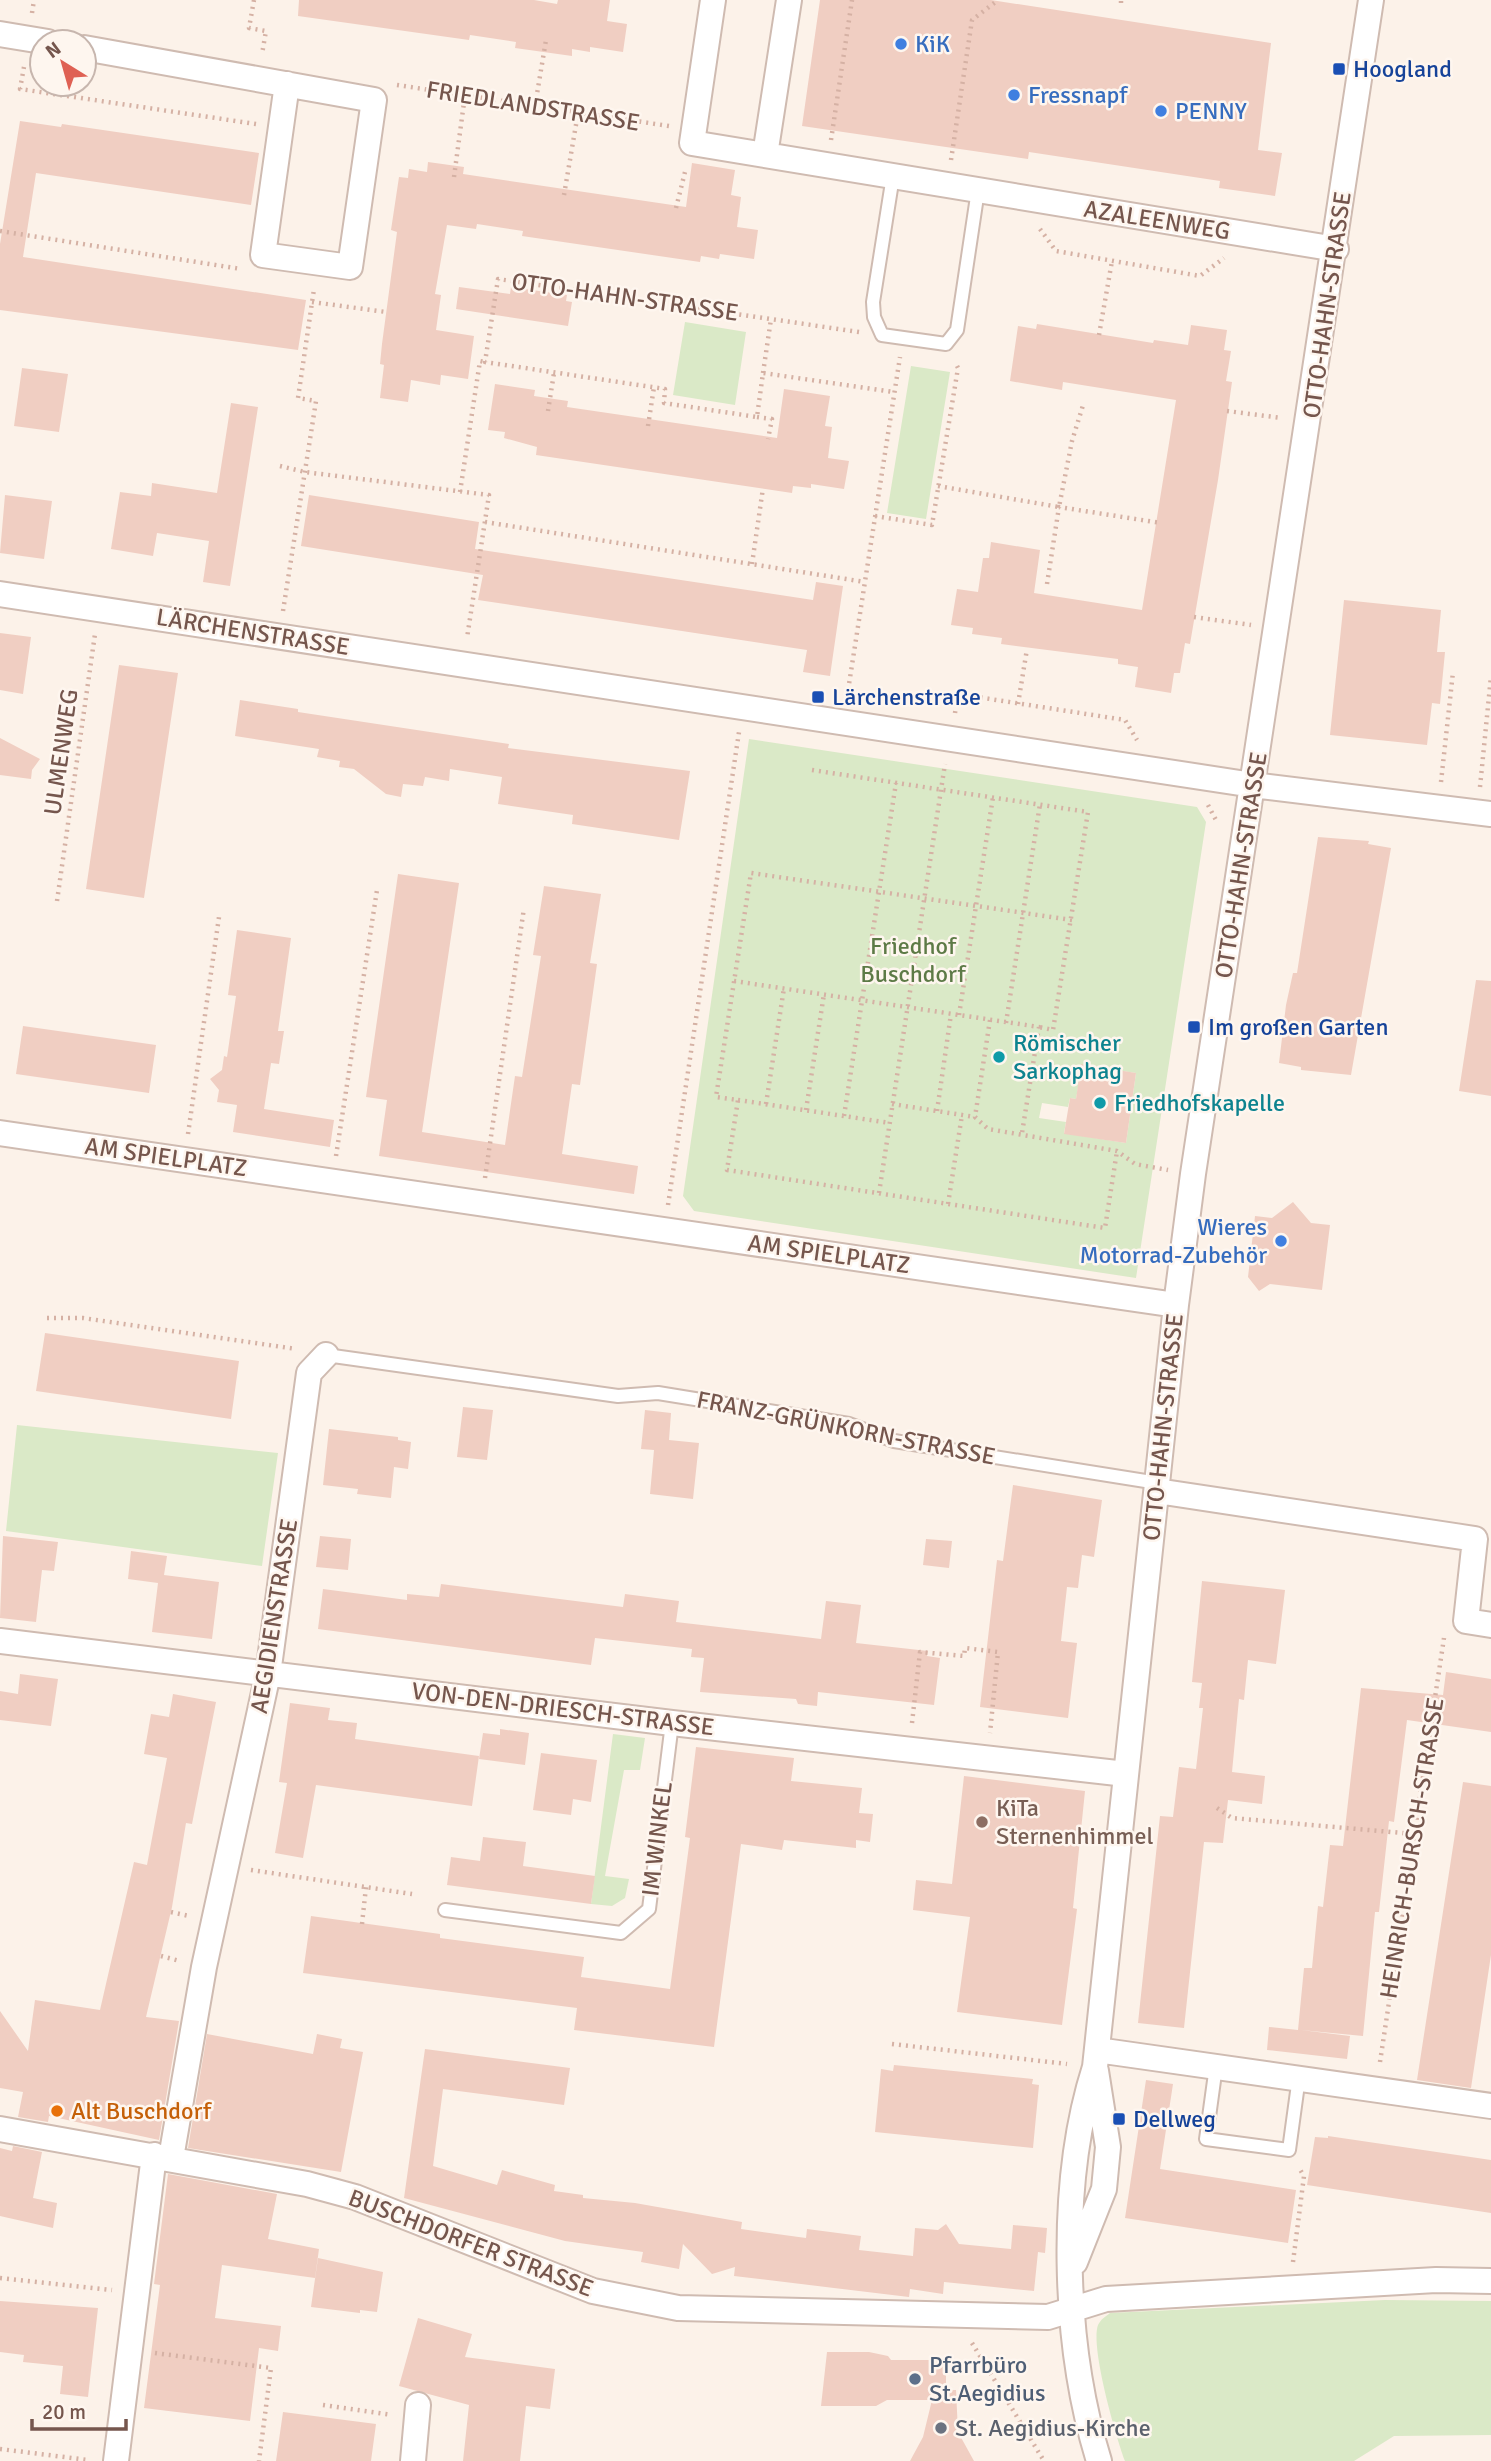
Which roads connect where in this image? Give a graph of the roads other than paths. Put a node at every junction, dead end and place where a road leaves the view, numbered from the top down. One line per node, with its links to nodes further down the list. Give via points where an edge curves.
1 (713, 0): 8 (street, AZALEENWEG, via 692,143)
2 (789, 0): 8 (street)
3 (1371, 0): 11 (street, OTTO-HAHN-STRASSE)
4 (0, 34): 5 (street)
5 (28, 38)
6 (98, 51): 7 (street)
7 (287, 84): 7 (street, via 263,255 350,267 374,100)
8 (765, 155): 9 (street, AZALEENWEG)
9 (893, 176): 10 (street, AZALEENWEG); 10 (lane, via 873,302 882,335 946,344 957,330)
10 (978, 190): 11 (street, AZALEENWEG)
11 (1336, 249): 13 (street, OTTO-HAHN-STRASSE)
12 (0, 594): 13 (street, LÄRCHENSTRASSE, via 843,722 951,729)
13 (1253, 785): 14 (street); 16 (street, OTTO-HAHN-STRASSE)
14 (1484, 813)
15 (0, 1133): 16 (street, AM SPIELPLATZ)
16 (1176, 1305): 18 (street, OTTO-HAHN-STRASSE)
17 (326, 1355): 18 (lane, FRANZ-GRÜNKORN-STRASSE, via 618,1396 671,1395 849,1424 894,1441); 21 (street, AEGIDIENSTRASSE, via 309,1373)
18 (1157, 1487): 19 (street, via 1475,1539 1466,1622); 23 (street, OTTO-HAHN-STRASSE)
19 (1491, 1625)
20 (0, 1640): 21 (street, VON-DEN-DRIESCH-STRASSE)
21 (268, 1674): 22 (street, VON-DEN-DRIESCH-STRASSE); 30 (street, AEGIDIENSTRASSE)
22 (672, 1723): 23 (street, VON-DEN-DRIESCH-STRASSE); 24 (lane, IM WINKEL, via 649,1909 621,1933)
23 (1126, 1774): 25 (street, OTTO-HAHN-STRASSE)
24 (445, 1910)
25 (1096, 2058): 26 (street); 32 (street, OTTO-HAHN-STRASSE, via 1084,2101 1076,2169 1070,2232)
26 (1216, 2066): 27 (street); 27 (lane, via 1206,2139 1289,2150)
27 (1299, 2076): 28 (street)
28 (1491, 2106)
29 (0, 2129): 30 (street, BUSCHDORFER STRASSE)
30 (162, 2157): 32 (street, BUSCHDORFER STRASSE, via 355,2197 593,2291 678,2308 1048,2317); 34 (street, AEGIDIENSTRASSE, via 137,2293)
31 (1491, 2281): 32 (street, via 1289,2287 1106,2299)
32 (1072, 2308): 36 (street, OTTO-HAHN-STRASSE, via 1085,2417)
33 (418, 2412): 35 (street)
34 (116, 2461)
35 (413, 2461)
36 (1098, 2461)

